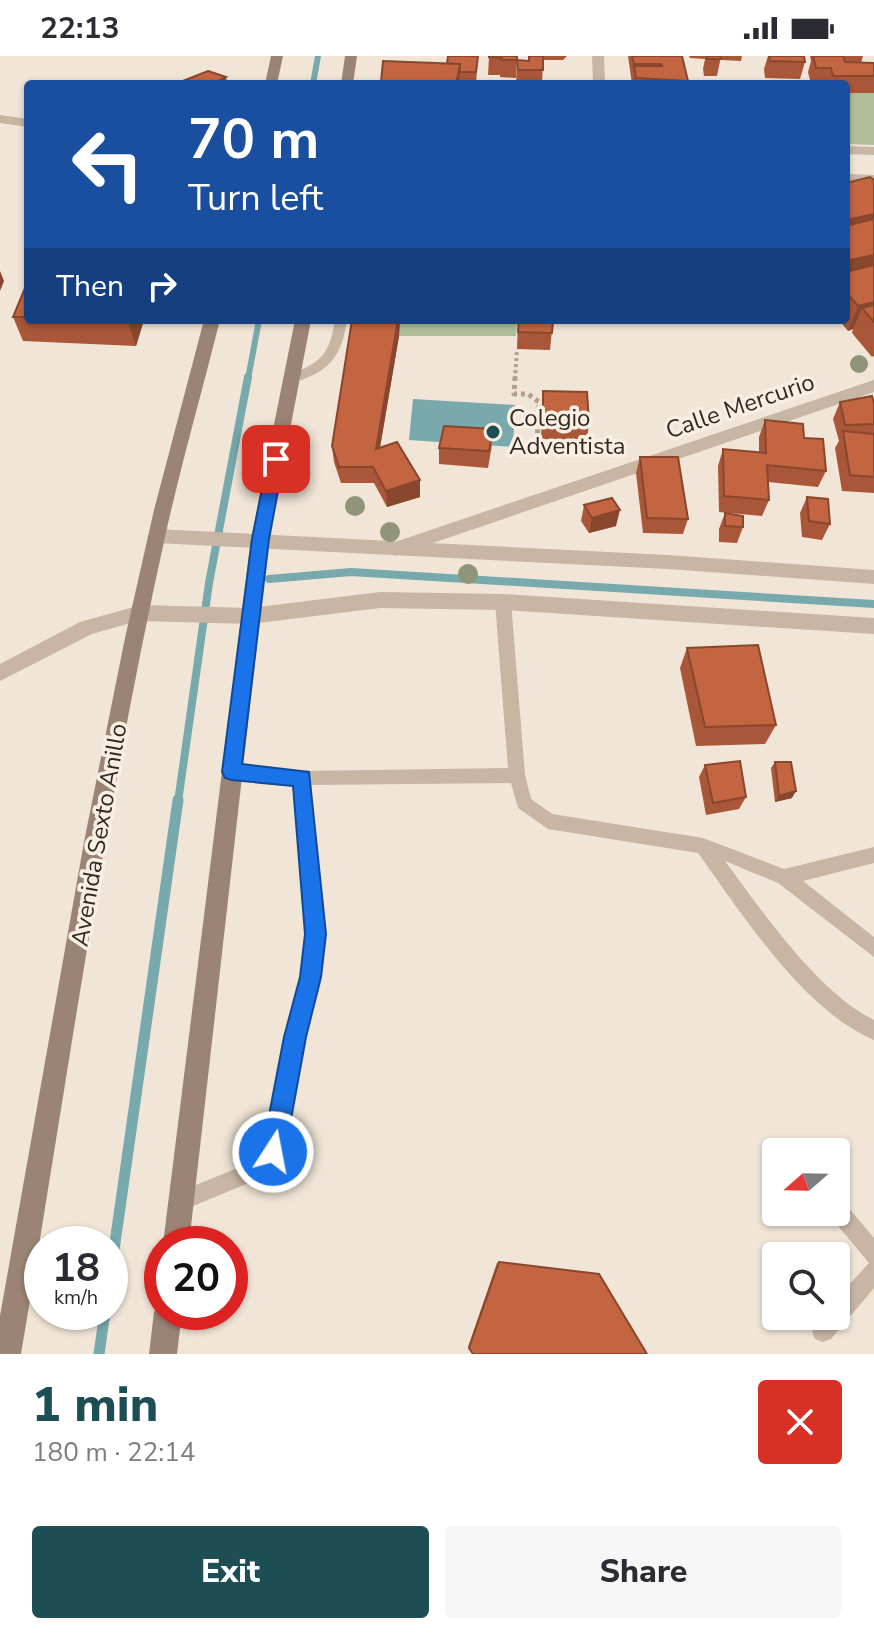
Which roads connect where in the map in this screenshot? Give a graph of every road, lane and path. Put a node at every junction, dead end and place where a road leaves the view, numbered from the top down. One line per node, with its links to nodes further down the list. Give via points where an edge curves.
1 (277, 56): 4 (main road)
2 (351, 56): 5 (main road)
3 (598, 56): 6 (street)
4 (272, 80)
5 (348, 80)
6 (599, 80)
7 (0, 119): 8 (street)
8 (24, 122)
9 (850, 150): 10 (street)
10 (874, 151)
11 (850, 178): 12 (street)
12 (874, 179)
13 (211, 324): 20 (main road, Avenida Sexto Anillo)
14 (302, 324): 17 (main road)
15 (340, 324): 17 (lane, via 332,357)
16 (517, 349): 19 (path, via 514,394 528,394 539,402)
17 (291, 379): 21 (main road)
18 (874, 386): 22 (street, Calle Mercurio)
19 (537, 444)
20 (156, 536): 21 (street); 25 (main road, Avenida Sexto Anillo)
21 (260, 539): 22 (street); 26 (main road)
22 (395, 549): 23 (street)
23 (874, 577)
24 (503, 602): 26 (street, via 380,600); 27 (street); 30 (lane)
25 (141, 613): 26 (street); 28 (street, via 87,628); 44 (main road, Avenida Sexto Anillo)
26 (250, 616): 29 (main road)
27 (874, 626)
28 (0, 673)
29 (232, 772): 31 (lane); 37 (main road)
30 (517, 775): 31 (lane); 32 (lane, via 524,803 548,821)
31 (302, 778): 37 (lane, via 316,934 273,1152 259,1169)
32 (703, 846): 34 (lane); 36 (lane, via 835,1008)
33 (874, 855): 34 (lane)
34 (784, 877): 35 (lane)
35 (874, 948)
36 (874, 1030)
37 (181, 1201): 39 (main road)
38 (850, 1225): 40 (lane)
39 (178, 1226)
40 (874, 1255)
41 (874, 1272): 42 (lane)
42 (850, 1300)
43 (166, 1330): 45 (main road)
44 (7, 1354)
45 (163, 1354)

